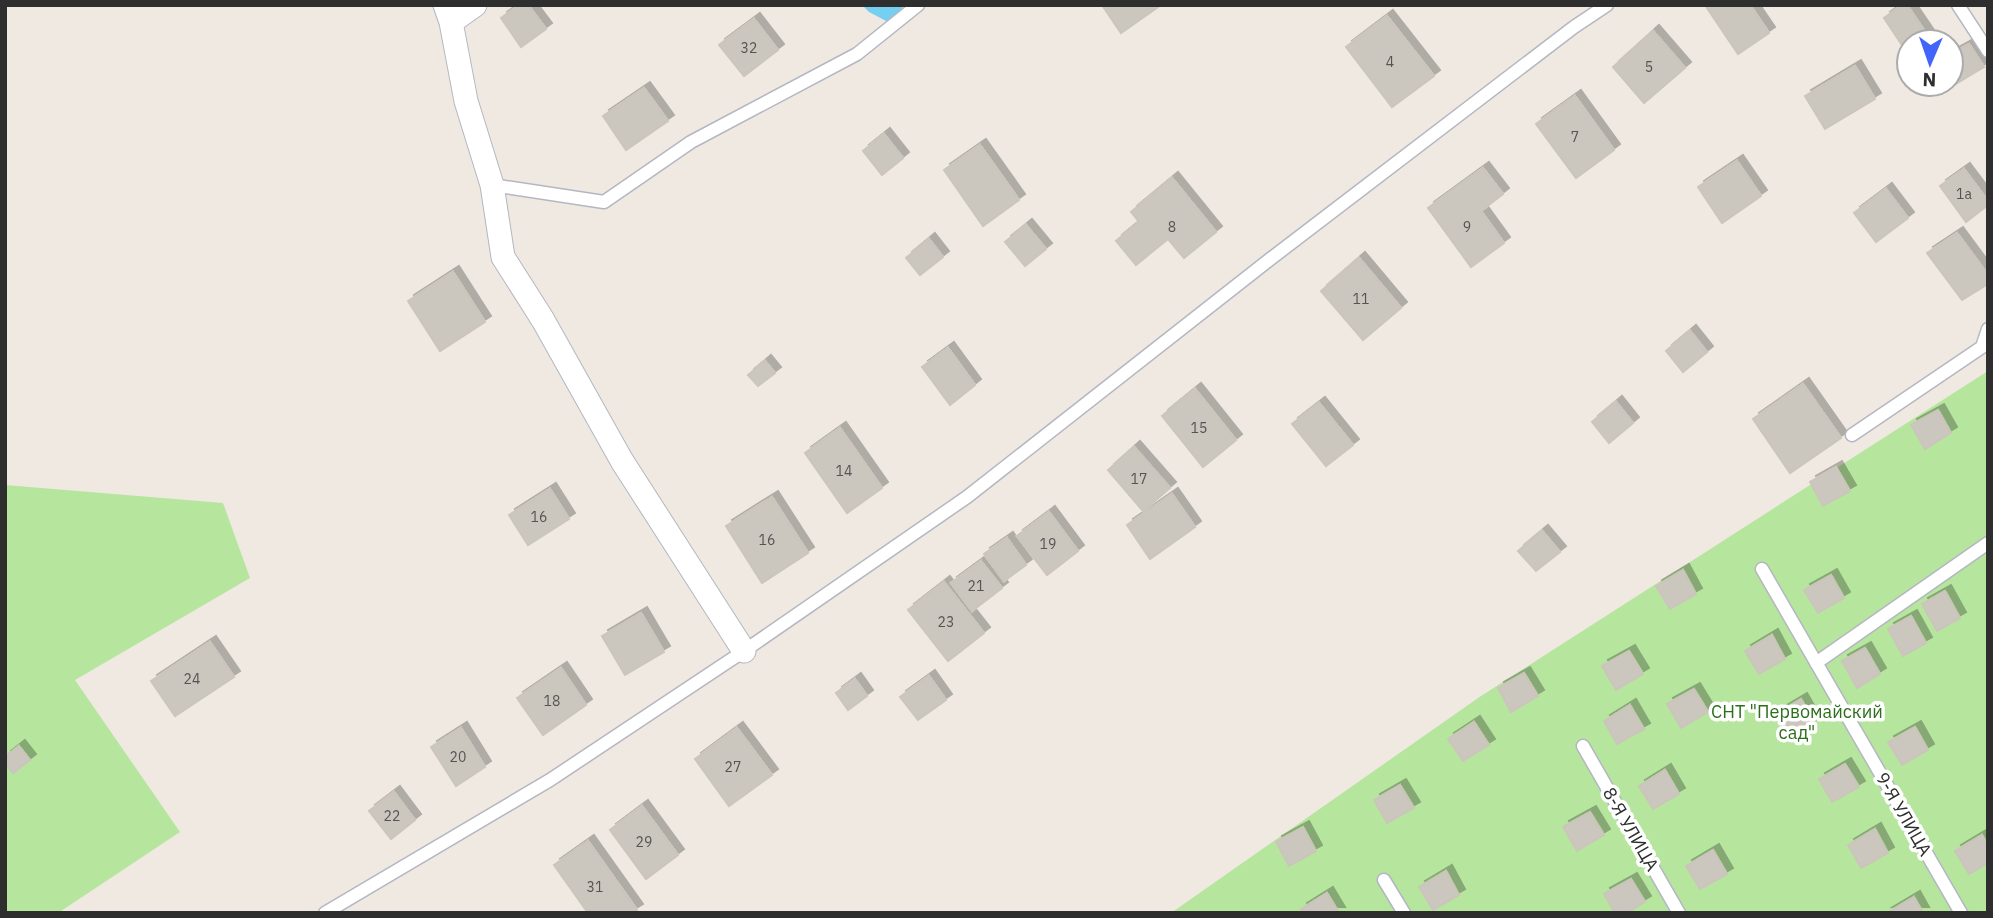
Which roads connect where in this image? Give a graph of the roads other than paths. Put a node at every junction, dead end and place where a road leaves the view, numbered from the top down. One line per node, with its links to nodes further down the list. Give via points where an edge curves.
1 (475, 5): 5 (street)
2 (918, 5): 7 (lane, via 857,54 691,142 604,202)
3 (1607, 5): 12 (lane, via 1269,260 967,498)
4 (1958, 5): 6 (lane)
5 (448, 14): 7 (street, via 466,101)
6 (1988, 51)
7 (492, 185): 12 (street, via 503,257 622,461)
8 (1988, 329): 9 (lane, via 1982,347)
9 (1852, 435)
10 (1988, 543): 13 (lane)
11 (1762, 569): 13 (lane, 9-Я УЛИЦА)
12 (744, 651): 16 (lane, via 550,780)
13 (1816, 663): 19 (lane, 9-Я УЛИЦА)
14 (1583, 746): 18 (lane, 8-Я УЛИЦА)
15 (1384, 880): 17 (lane)
16 (325, 913)
17 (1404, 913)
18 (1679, 913)
19 (1961, 913)

